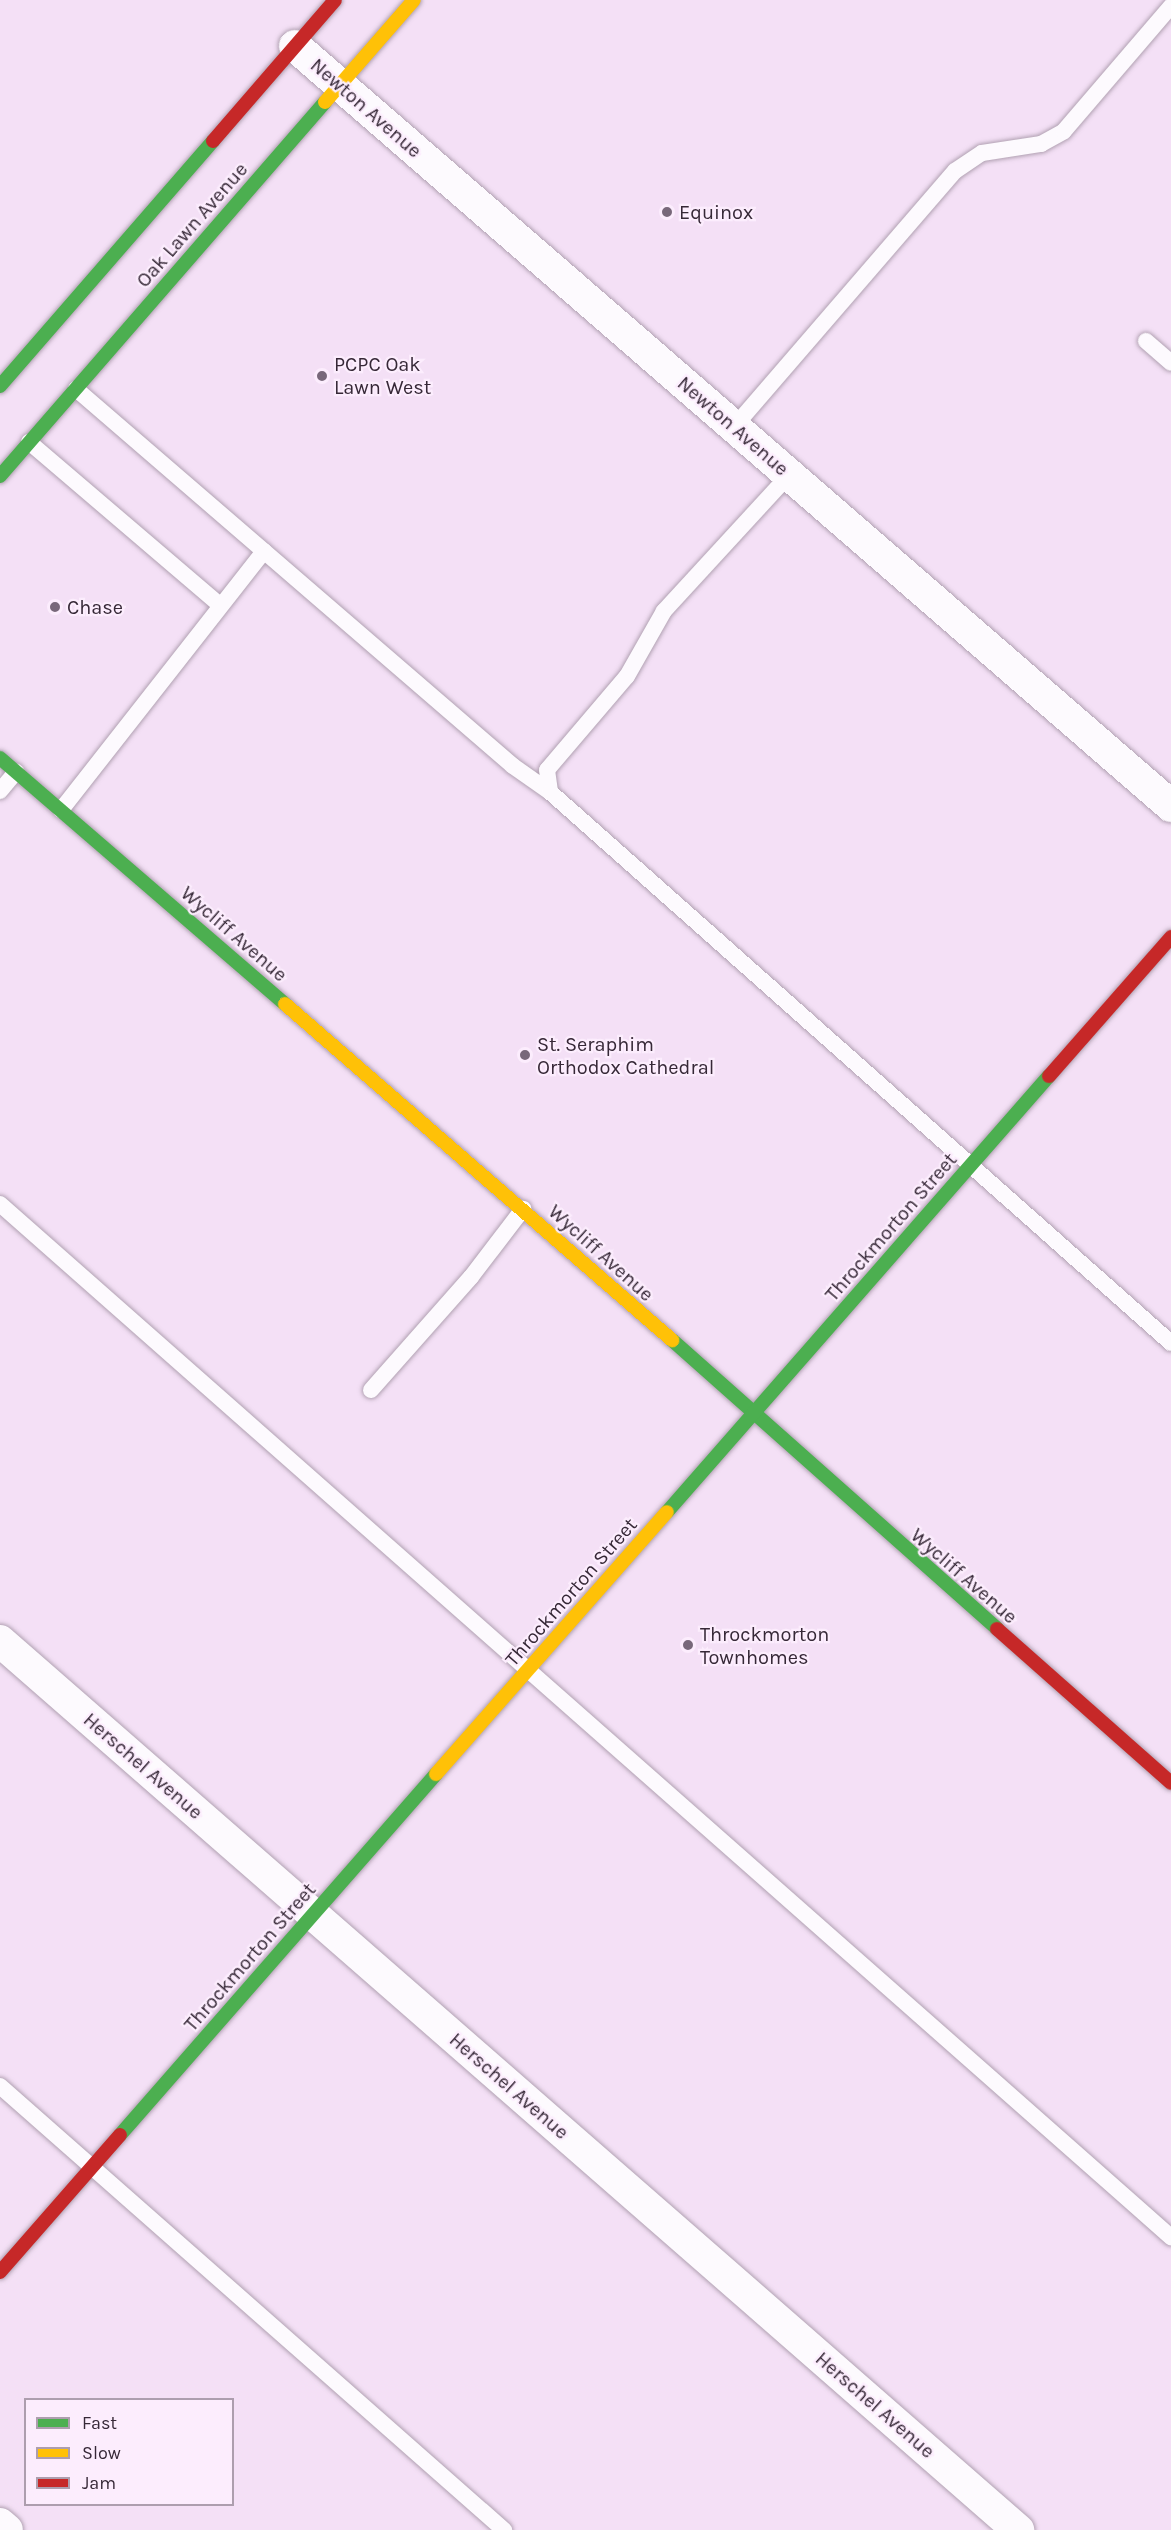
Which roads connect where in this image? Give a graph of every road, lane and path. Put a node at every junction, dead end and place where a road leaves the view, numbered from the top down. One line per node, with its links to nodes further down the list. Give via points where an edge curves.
1 (335, 0): 5 (main road, Oak Lawn Avenue)
2 (394, 0): 3 (main road)
3 (410, 5): 6 (main road, Oak Lawn Avenue)
4 (1171, 6): 11 (lane, via 1064,131 1041,144 982,153 955,171)
5 (295, 46): 6 (street, Newton Avenue); 9 (main road, Oak Lawn Avenue)
6 (340, 85): 10 (main road, Oak Lawn Avenue); 11 (street, Newton Avenue)
7 (1146, 341): 8 (lane)
8 (1171, 363)
9 (0, 386)
10 (76, 389): 12 (main road, Oak Lawn Avenue); 15 (lane)
11 (734, 427): 13 (street, Newton Avenue)
12 (29, 442): 14 (main road, Oak Lawn Avenue); 16 (lane)
13 (789, 474): 20 (lane, via 664,611 627,676 546,770); 21 (street, Newton Avenue)
14 (0, 476)
15 (264, 551): 16 (lane); 20 (lane, via 513,766)
16 (220, 605): 22 (lane)
17 (0, 758): 18 (main road, Wycliff Avenue)
18 (16, 772): 19 (lane); 22 (main road, Wycliff Avenue)
19 (0, 791)
20 (550, 792): 24 (lane)
21 (1171, 806)
22 (61, 810): 26 (main road, Wycliff Avenue)
23 (1171, 937): 24 (main road, Throckmorton Street)
24 (970, 1167): 27 (lane); 29 (main road, Throckmorton Street)
25 (0, 1204): 31 (lane)
26 (523, 1209): 28 (lane, via 471,1277); 29 (main road, Wycliff Avenue)
27 (1171, 1343)
28 (371, 1390)
29 (752, 1415): 31 (main road, Throckmorton Street); 32 (main road, Wycliff Avenue)
30 (0, 1641): 33 (street, Herschel Avenue)
31 (529, 1669): 33 (main road, Throckmorton Street); 36 (lane)
32 (1171, 1783)
33 (313, 1916): 35 (main road, Throckmorton Street); 41 (street, Herschel Avenue)
34 (0, 2086): 35 (lane)
35 (93, 2167): 37 (main road, Throckmorton Street); 40 (lane)
36 (1171, 2237)
37 (0, 2272)
38 (0, 2524): 39 (street)
39 (7, 2530)
40 (504, 2530)
41 (1018, 2530)

